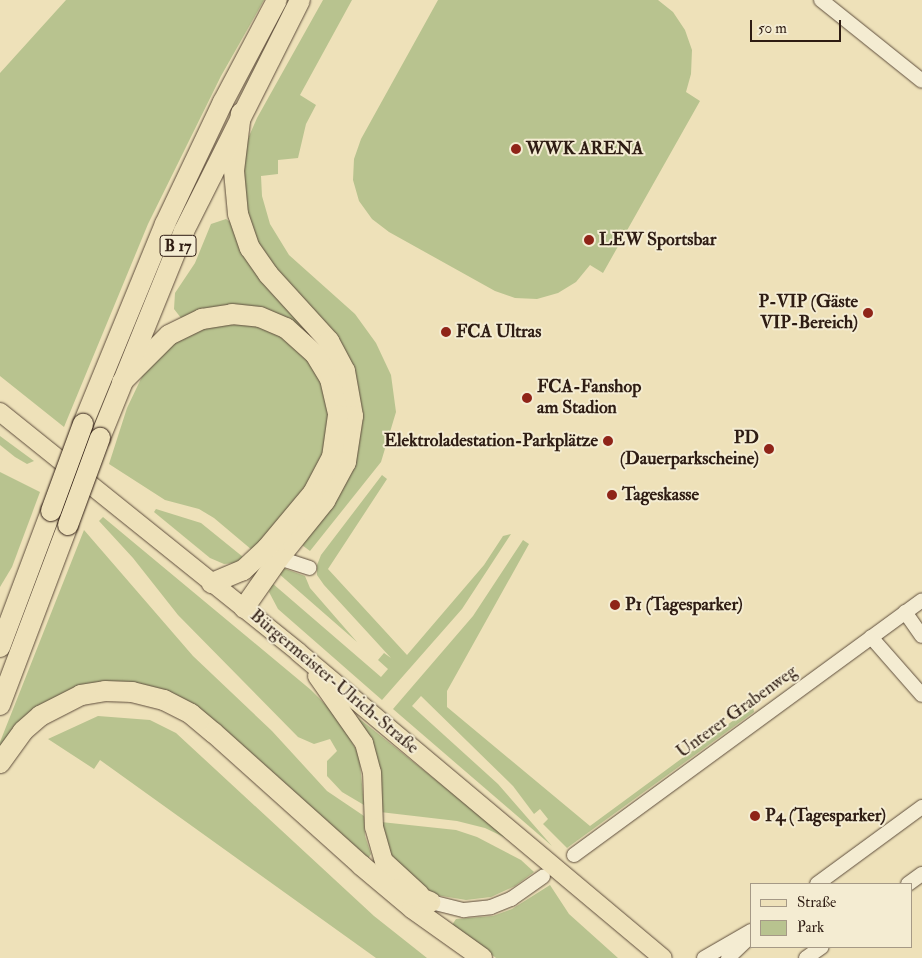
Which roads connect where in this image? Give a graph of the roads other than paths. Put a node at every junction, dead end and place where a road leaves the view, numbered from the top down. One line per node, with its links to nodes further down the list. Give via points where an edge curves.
1 (277, 0): 10 (highway, B 17, bridge, via 165,224 83,424)
2 (300, 0): 5 (highway, B 17)
3 (822, 0): 4 (street)
4 (922, 81)
5 (241, 113): 6 (highway, B 17, via 177,248); 8 (highway, via 234,171 238,214 250,248 268,274 328,341 345,371 353,416 346,462 325,501)
6 (122, 382): 11 (highway, via 153,348 176,331 202,319 232,314 260,318 286,328 315,354 330,379 338,415 332,457 313,493 267,548 243,570); 21 (highway, B 17, bridge)
7 (0, 412): 11 (main road, Bürgermeister-Ulrich-Straße)
8 (279, 558): 9 (street); 14 (highway)
9 (309, 568)
10 (27, 575): 13 (highway); 18 (highway, B 17)
11 (212, 583): 14 (main road, Bürgermeister-Ulrich-Straße)
12 (922, 600): 15 (street, Unterer Grabenweg)
13 (0, 604)
14 (244, 608): 19 (main road, Bürgermeister-Ulrich-Straße)
15 (905, 612): 16 (street); 17 (street, Unterer Grabenweg)
16 (922, 636)
17 (872, 637): 20 (street); 24 (street, Unterer Grabenweg)
18 (0, 647)
19 (298, 652): 30 (main road, via 364,743 372,772 374,826 384,861 405,883); 35 (main road, Bürgermeister-Ulrich-Straße)
20 (922, 695)
21 (0, 705)
22 (0, 763): 25 (highway, via 23,731 40,716 81,695 105,691 132,692 164,700 191,714 214,733)
23 (922, 807): 28 (street)
24 (574, 855)
25 (360, 865): 30 (highway, via 403,892); 34 (highway, via 412,908)
26 (922, 874): 29 (street)
27 (543, 877): 30 (street, via 511,899 491,907 464,910)
28 (818, 883)
29 (909, 883)
30 (431, 902)
31 (750, 932): 36 (street)
32 (750, 937): 37 (street)
33 (821, 948): 38 (street)
34 (482, 958)
35 (663, 958)
36 (704, 958)
37 (728, 958)
38 (806, 958)

